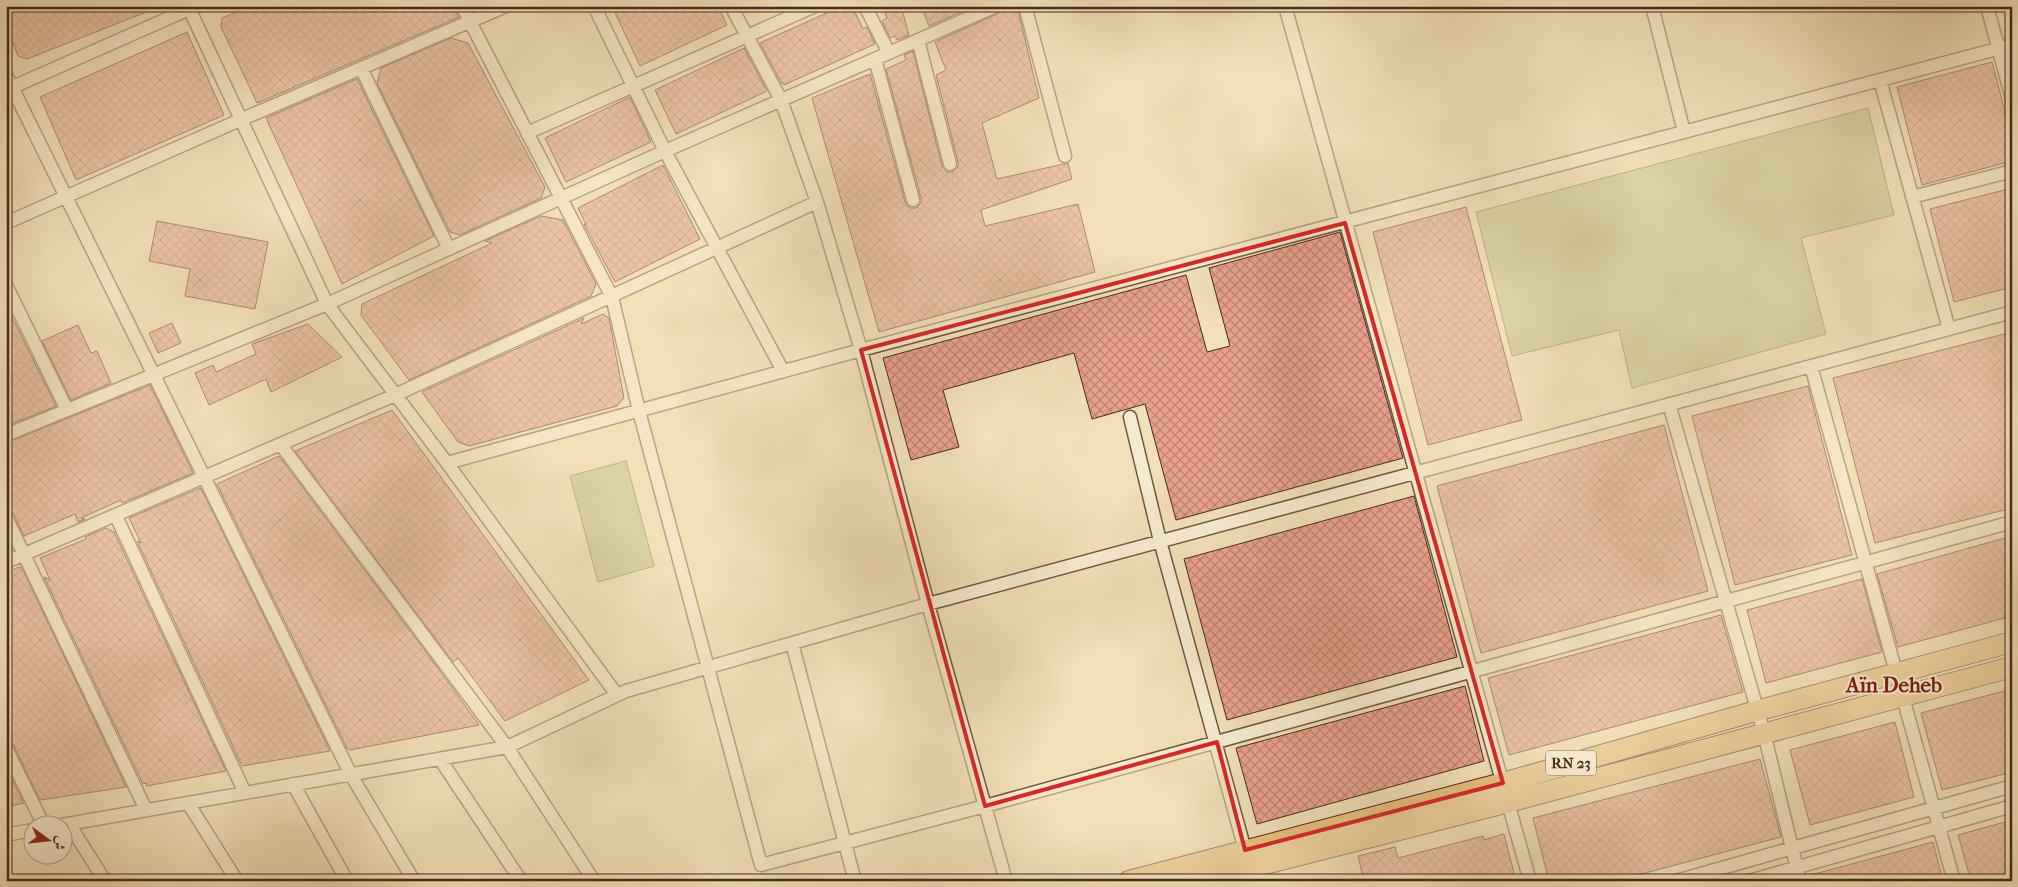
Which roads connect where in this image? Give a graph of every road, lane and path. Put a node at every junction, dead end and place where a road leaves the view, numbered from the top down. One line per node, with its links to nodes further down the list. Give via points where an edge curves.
1 (462, 6): 13 (street)
2 (506, 6): 13 (street)
3 (594, 6): 23 (street)
4 (731, 6): 14 (street)
5 (815, 6): 14 (street)
6 (865, 6): 18 (street)
7 (996, 6): 15 (street)
8 (1025, 6): 31 (street)
9 (1285, 6): 40 (street)
10 (1652, 6): 29 (street)
11 (1987, 6): 17 (street)
12 (191, 7): 24 (street); 27 (street)
13 (470, 21): 20 (street); 28 (street)
14 (746, 37): 23 (street); 26 (street)
15 (918, 40): 18 (street); 32 (street)
16 (2012, 45): 17 (street)
17 (1998, 49): 22 (street); 25 (street)
18 (889, 53): 19 (street)
19 (874, 59): 26 (street); 37 (street)
20 (361, 68): 27 (street); 42 (street)
21 (6, 75): 24 (street)
22 (1880, 80): 29 (street); 34 (street)
23 (634, 87): 28 (street); 30 (street)
24 (9, 89): 35 (street)
25 (2012, 99)
26 (781, 100): 30 (street); 38 (street)
27 (240, 120): 35 (street); 45 (street)
28 (527, 132): 36 (street)
29 (1684, 132): 40 (street)
30 (665, 151): 36 (street); 41 (street)
31 (1064, 156)
32 (950, 164)
33 (2012, 171): 34 (street)
34 (1912, 197): 47 (street)
35 (66, 198): 39 (street); 51 (street)
36 (560, 198): 42 (street); 44 (street)
37 (913, 200)
38 (817, 202): 41 (street); 48 (street)
39 (7, 220)
40 (1345, 223): 48 (street); 60 (street)
41 (716, 247): 44 (street); 50 (street)
42 (449, 249): 45 (street)
43 (6, 285): 54 (street)
44 (612, 296): 52 (street); 55 (street)
45 (327, 304): 51 (street); 52 (street)
46 (2012, 312): 47 (street)
47 (1949, 329): 49 (street)
48 (861, 350): 50 (street); 70 (street)
49 (1811, 366): 53 (street); 68 (street)
50 (783, 371): 55 (street)
51 (153, 375): 54 (street); 61 (street)
52 (395, 395): 58 (street); 59 (street)
53 (1669, 404): 60 (street); 69 (street)
54 (67, 410): 57 (street)
55 (639, 410): 59 (street); 73 (street)
56 (1130, 417): 65 (street)
57 (6, 435)
58 (281, 445): 61 (street); 82 (street)
59 (447, 463): 77 (street)
60 (1415, 473): 65 (street); 75 (street)
61 (205, 478): 63 (street); 85 (street)
62 (6, 516): 66 (street)
63 (116, 516): 66 (street); 89 (street)
64 (2012, 522): 68 (street)
65 (1160, 541): 70 (street); 81 (street)
66 (24, 555): 67 (street); 94 (street)
67 (6, 562)
68 (1865, 563): 69 (street); 76 (street)
69 (1726, 601): 75 (street); 79 (street)
70 (928, 604): 72 (street); 91 (street)
71 (2012, 642): 76 (main road, RN 23)
72 (792, 643): 73 (street); 101 (street)
73 (709, 667): 77 (street); 101 (street, via 761,865)
74 (2012, 667): 78 (main road, RN 23)
75 (1472, 672): 81 (street); 88 (street)
76 (1895, 672): 78 (street); 79 (main road, RN 23)
77 (617, 695): 82 (street)
78 (1902, 697): 80 (main road, RN 23); 93 (street)
79 (1756, 710): 80 (street); 88 (main road, RN 23)
80 (1764, 733): 88 (main road, RN 23); 102 (street)
81 (1217, 742): 91 (street); 103 (street)
82 (507, 747): 84 (street); 110 (street)
83 (6, 748): 95 (street)
84 (440, 759): 85 (street); 109 (street)
85 (351, 775): 86 (street); 105 (street)
86 (293, 784): 89 (street); 108 (street)
87 (2012, 786): 93 (street)
88 (1506, 792): 103 (main road, RN 23); 114 (main road, RN 23); 115 (street)
89 (245, 793): 90 (street)
90 (188, 803): 94 (street); 107 (street)
91 (985, 806): 101 (street); 112 (street)
92 (2012, 806): 97 (street)
93 (1933, 809): 97 (street); 102 (street)
94 (146, 810): 96 (street)
95 (38, 814)
96 (72, 823)
97 (1939, 828): 104 (street); 119 (street)
98 (22, 832): 100 (street)
99 (72, 833): 106 (street)
100 (6, 834)
101 (844, 843): 111 (street)
102 (1792, 848): 104 (street); 116 (street)
103 (1245, 850): 113 (main road, RN 23)
104 (1796, 868): 117 (street); 118 (street)
105 (410, 879)
106 (105, 881)
107 (237, 881)
108 (347, 881)
109 (521, 881)
110 (594, 881)
111 (855, 881)
112 (1006, 881)
113 (1129, 881)
114 (1198, 881)
115 (1530, 881)
116 (1676, 881)
117 (1749, 881)
118 (1800, 881)
119 (1954, 881)

